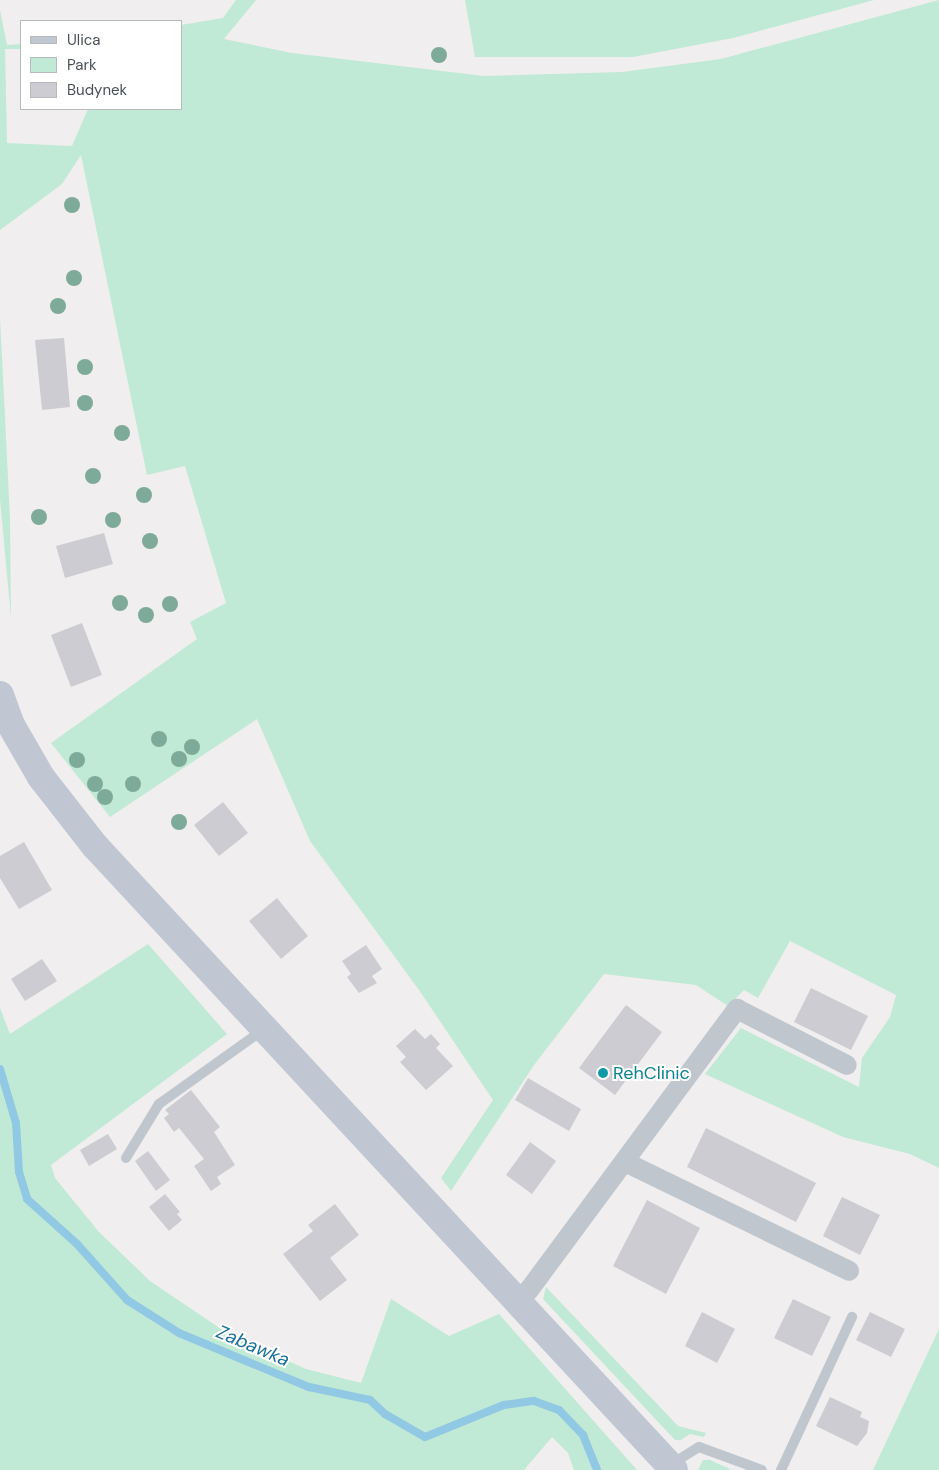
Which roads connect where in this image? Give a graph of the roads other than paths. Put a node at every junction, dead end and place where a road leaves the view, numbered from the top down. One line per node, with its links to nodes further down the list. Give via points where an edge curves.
1 (0, 695): 2 (main road, via 11,725 41,777 95,846)
2 (265, 1028): 4 (lane, via 159,1104); 7 (main road)
3 (847, 1065): 5 (street, via 737,1009)
4 (126, 1158)
5 (625, 1162): 6 (street); 7 (street)
6 (849, 1271)
7 (517, 1302): 9 (main road)
8 (852, 1316): 11 (lane)
9 (672, 1468): 10 (lane, via 699,1447)
10 (762, 1470)
11 (781, 1470)

